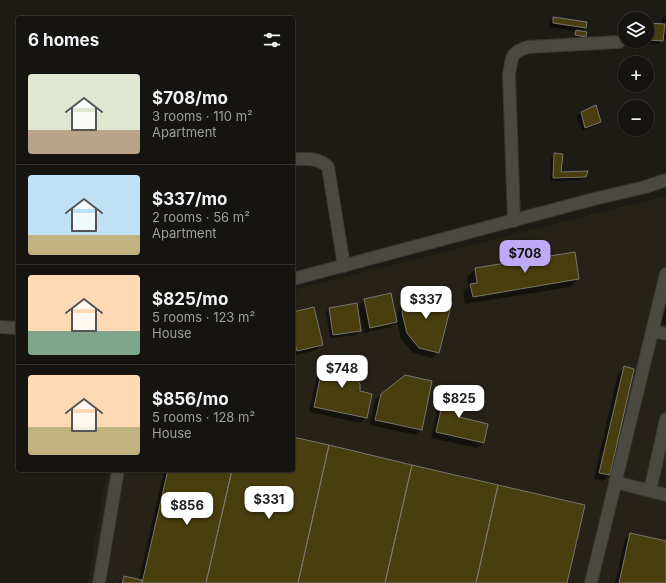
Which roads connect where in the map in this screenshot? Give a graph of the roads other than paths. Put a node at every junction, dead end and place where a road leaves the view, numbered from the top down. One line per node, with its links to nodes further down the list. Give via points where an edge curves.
1 (618, 42): 4 (street, via 528,47 518,50 514,55 510,75)
2 (295, 159): 5 (street, via 316,159 328,167)
3 (666, 180): 4 (street)
4 (514, 220): 5 (street)
5 (344, 266): 7 (street)
6 (666, 274): 10 (street)
7 (295, 278)
8 (0, 327): 9 (street)
9 (16, 328)
10 (652, 331): 11 (street); 14 (street)
11 (666, 334)
12 (666, 419): 15 (street)
13 (118, 472): 17 (street)
14 (615, 482): 15 (street); 18 (street)
15 (650, 491): 16 (street)
16 (666, 495)
17 (99, 583)
18 (591, 583)

